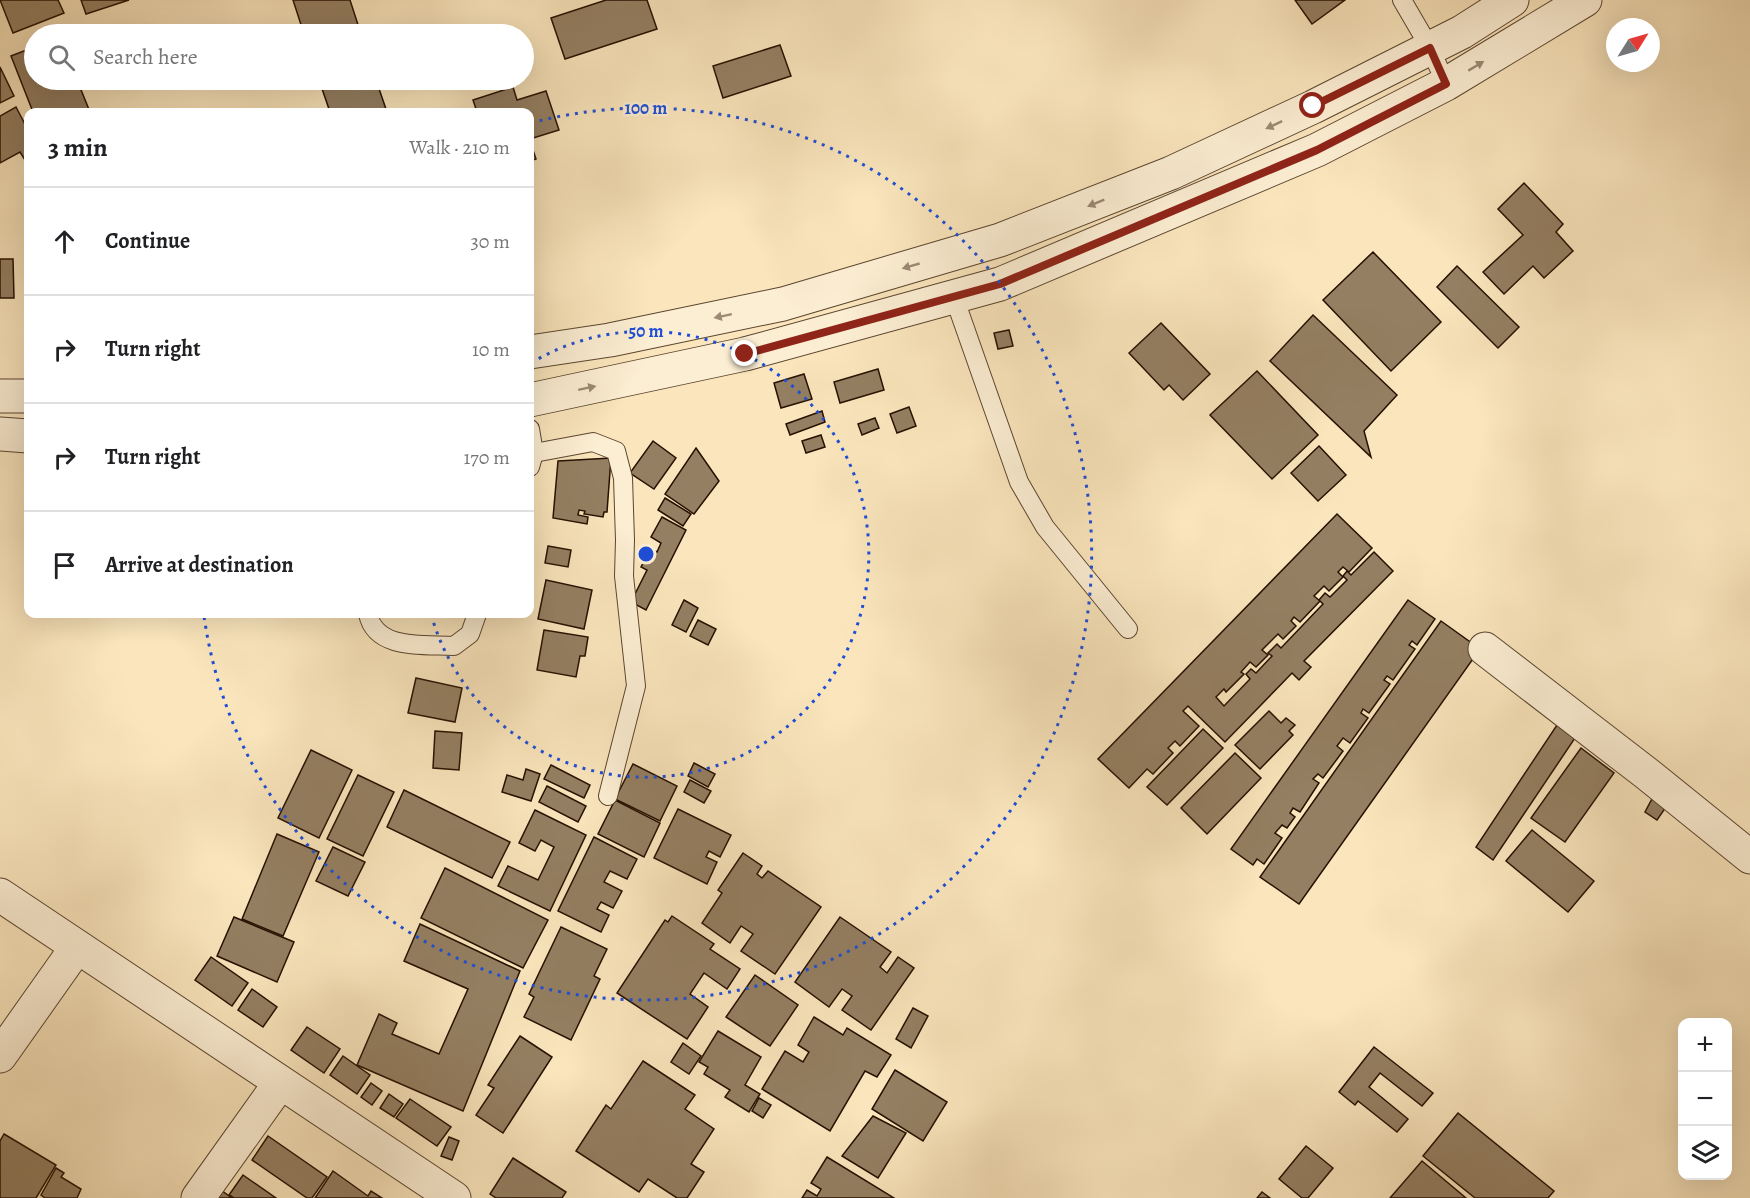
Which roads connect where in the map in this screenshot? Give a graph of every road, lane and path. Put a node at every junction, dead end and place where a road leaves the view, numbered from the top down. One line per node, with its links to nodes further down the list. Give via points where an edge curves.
1 (1402, 0): 4 (lane)
2 (1512, 0): 4 (street)
3 (1585, 0): 5 (street, one-way to 3)
4 (1430, 48): 5 (lane); 7 (street, one-way to 7, via 1171,173 1000,240 783,304 610,340)
5 (1446, 84): 6 (street, via 1317,150 1000,284)
6 (954, 297): 10 (street, one-way to 6, via 745,354); 16 (lane, via 1019,482 1045,527)
7 (534, 351)
8 (0, 396): 9 (street)
9 (24, 396)
10 (534, 399)
11 (0, 434): 12 (street)
12 (24, 436)
13 (534, 459): 18 (lane, via 593,442 616,451 623,478 624,576 636,686)
14 (370, 618): 15 (lane, via 376,632 394,642 454,646 470,634)
15 (476, 618)
16 (1128, 629)
17 (1485, 649): 19 (street)
18 (608, 796)
19 (1750, 857)
20 (0, 895): 21 (street)
21 (77, 947): 22 (street); 23 (street)
22 (0, 1056)
23 (280, 1083): 24 (street); 25 (street)
24 (198, 1198)
25 (454, 1198)

